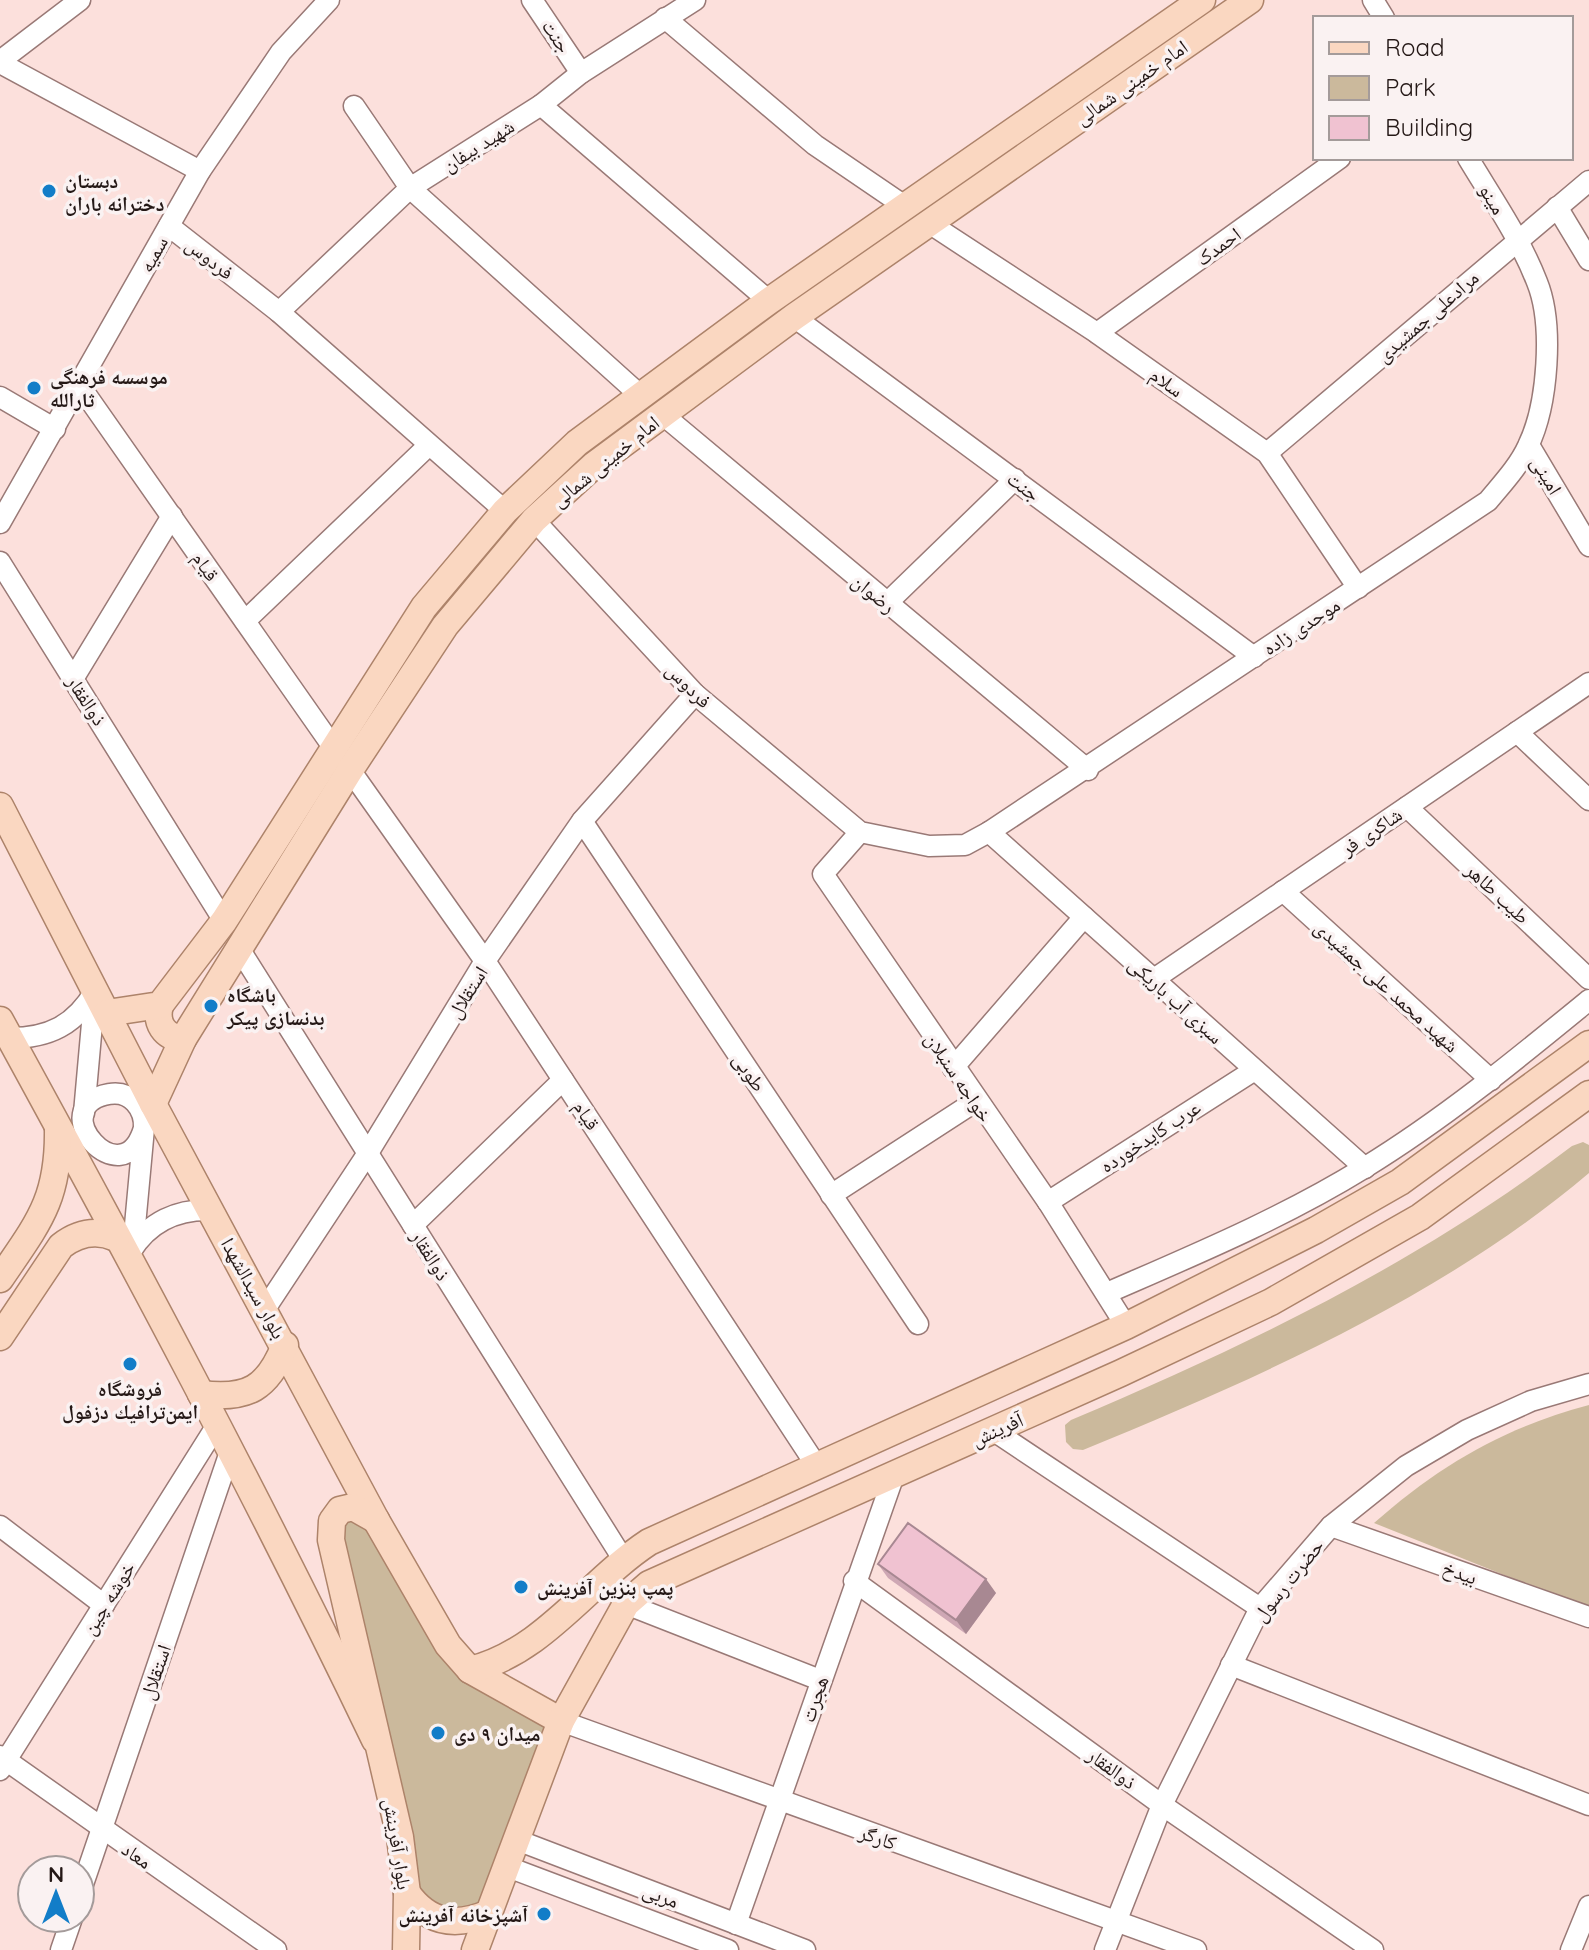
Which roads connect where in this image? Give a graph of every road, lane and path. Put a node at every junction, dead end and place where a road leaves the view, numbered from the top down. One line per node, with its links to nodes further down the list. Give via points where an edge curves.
1 (80, 0): 8 (street)
2 (329, 0): 14 (street, سمیه, via 281,52)
3 (532, 0): 9 (street, جنت)
4 (695, 0): 7 (street, شهید بیفان)
5 (1202, 0): 17 (main road, امام خمینی شمالی)
6 (1250, 0): 19 (main road, امام خمینی شمالی)
7 (665, 18): 9 (street, شهید بیفان); 17 (street, via 815,145)
8 (0, 62): 14 (street)
9 (581, 73): 10 (street, شهید بیفان)
10 (541, 105): 16 (street, شهید بیفان); 23 (street)
11 (354, 106): 16 (street)
12 (1337, 160): 26 (street, احمدک)
13 (1469, 160): 21 (street, مینو)
14 (200, 171): 20 (street, سمیه)
15 (1589, 181): 18 (street, مرادعلی جمشیدی)
16 (410, 188): 24 (street, شهید بیفان); 28 (street)
17 (906, 207): 23 (main road, امام خمینی شمالی)
18 (1557, 207): 21 (street, مرادعلی جمشیدی); 22 (street)
19 (929, 223): 25 (main road, امام خمینی شمالی); 26 (street, سلام)
20 (169, 226): 24 (street, فردوس); 27 (street, سمیه)
21 (1517, 239): 32 (street, موحدی زاده, via 1538,284 1548,329 1542,393); 34 (street, مرادعلی جمشیدی)
22 (1589, 260)
23 (769, 301): 28 (main road, امام خمینی شمالی)
24 (279, 312): 33 (street, فردوس)
25 (794, 317): 30 (main road, امام خمینی شمالی); 35 (street, جنت)
26 (1097, 333): 34 (street, سلام)
27 (80, 386): 31 (street, سمیه); 37 (street, قیام)
28 (641, 396): 36 (main road, امام خمینی شمالی, via 577,443)
29 (0, 397): 31 (street)
30 (662, 414): 38 (main road, امام خمینی شمالی); 43 (street, رضوان)
31 (55, 429): 39 (street, سمیه)
32 (1529, 445): 40 (street, امینی); 42 (street, موحدی زاده, via 1488,501)
33 (428, 446): 36 (street, فردوس); 44 (street)
34 (1267, 453): 42 (street, سلام)
35 (1015, 479): 43 (street); 45 (street, جنت)
36 (505, 511): 50 (main road, امام خمینی شمالی, via 424,607)
37 (172, 516): 44 (street, قیام); 46 (street)
38 (534, 520): 48 (street, فردوس); 51 (main road, امام خمینی شمالی, via 445,626)
39 (0, 523)
40 (1589, 546)
41 (0, 562): 46 (street, ذوالفقار)
42 (1358, 588): 45 (street, موحدی زاده)
43 (887, 603): 52 (street, رضوان)
44 (245, 621): 50 (street, قیام)
45 (1254, 657): 52 (street, موحدی زاده)
46 (73, 679): 62 (street, ذوالفقار)
47 (1589, 683): 49 (street, شاکری فر)
48 (695, 694): 56 (street, استقلال); 57 (street, فردوس)
49 (1517, 732): 53 (street); 55 (street, شاکری فر)
50 (333, 747): 62 (main road, امام خمینی شمالی)
51 (350, 770): 63 (main road, امام خمینی شمالی); 64 (street, قیام)
52 (1088, 770): 58 (street, موحدی زاده)
53 (1589, 800)
54 (0, 806): 59 (main road, بلوار سیدالشهدا)
55 (1407, 807): 60 (street, شاکری فر); 66 (street, طیب طاهر)
56 (582, 821): 64 (street, استقلال); 84 (street, طوبی)
57 (860, 832): 58 (street, موحدی زاده, via 929,846 965,845); 73 (street, خواجه سنبلان, via 823,874)
58 (989, 832): 61 (street, سبزی آب باریکی)
59 (11, 843): 68 (main road, بلوار سیدالشهدا)
60 (1283, 891): 65 (street, شاکری فر); 76 (street, شهید محمد علی جمشیدی)
61 (1084, 917): 65 (street, سبزی آب باریکی); 73 (street)
62 (224, 921): 69 (main road, امام خمینی شمالی)
63 (240, 950): 71 (main road, امام خمینی شمالی); 82 (street, ذوالفقار)
64 (485, 961): 75 (street, قیام); 82 (street, استقلال)
65 (1154, 979): 74 (street, سبزی آب باریکی)
66 (1589, 979)
67 (1589, 1000): 76 (street)
68 (101, 1001): 69 (main road); 70 (street, via 51,1033); 79 (street); 80 (main road, بلوار سیدالشهدا)
69 (160, 1005): 71 (main road, via 162,1029)
70 (5, 1029): 81 (main road)
71 (183, 1039): 80 (main road, امام خمینی شمالی)
72 (1589, 1044): 95 (main road, آفرینش, via 1400,1182)
73 (953, 1068): 78 (street, خواجه سنبلان)
74 (1253, 1071): 83 (street, سبزی آب باریکی); 85 (street, عرب کایدخورده)
75 (563, 1080): 88 (street); 103 (street, قیام)
76 (1491, 1080): 83 (street)
77 (1587, 1099): 101 (main road, آفرینش, via 1474,1181 1365,1250 1271,1302)
78 (976, 1101): 84 (street); 85 (street, خواجه سنبلان)
79 (84, 1116): 80 (street, via 96,1099 116,1093 135,1101); 80 (street, via 91,1145 109,1154 136,1145)
80 (149, 1116): 86 (main road, بلوار سیدالشهدا); 90 (street)
81 (58, 1125): 87 (main road, via 56,1176); 90 (main road)
82 (368, 1153): 88 (street, ذوالفقار); 93 (street, استقلال)
83 (1365, 1168): 92 (street, via 1239,1235)
84 (831, 1195): 94 (street, طوبی)
85 (1048, 1202): 92 (street, خواجه سنبلان)
86 (211, 1210): 90 (street, via 173,1215); 93 (main road, بلوار سیدالشهدا)
87 (43, 1215): 89 (main road, via 65,1225); 91 (main road)
88 (413, 1225): 110 (street, ذوالفقار)
89 (61, 1246): 90 (main road, via 92,1233); 96 (main road)
90 (125, 1247): 99 (main road)
91 (0, 1279)
92 (1107, 1293): 95 (street, خواجه سنبلان)
93 (265, 1309): 97 (main road, بلوار سیدالشهدا)
94 (918, 1324)
95 (1126, 1326): 103 (main road, آفرینش)
96 (0, 1337)
97 (285, 1345): 99 (main road, via 275,1370 255,1389 229,1397); 105 (main road, بلوار سیدالشهدا)
98 (1589, 1384): 108 (street, حضرت رسول, via 1531,1401 1467,1430 1406,1466)
99 (201, 1394): 100 (main road)
100 (217, 1425): 102 (main road); 113 (street, خوشه چین)
101 (994, 1431): 104 (main road, آفرینش); 114 (street)
102 (230, 1452): 120 (main road); 125 (street, استقلال)
103 (816, 1465): 106 (main road, آفرینش)
104 (894, 1475): 109 (main road, آفرینش); 111 (street, هجرت)
105 (376, 1520): 117 (main road, بلوار سیدالشهدا, via 448,1645); 120 (main road, via 353,1507 340,1510 332,1521 331,1540)
106 (693, 1522): 109 (main road); 110 (main road, آفرینش)
107 (0, 1526): 113 (street)
108 (1331, 1526): 114 (street, حضرت رسول); 115 (street, بیدخ)
109 (710, 1555): 112 (main road, آفرینش, via 649,1584)
110 (623, 1559): 117 (main road, آفرینش, via 524,1647 492,1665)
111 (854, 1581): 118 (street, هجرت); 123 (street, ذوالفقار)
112 (626, 1604): 118 (street); 119 (main road, آفرینش)
113 (104, 1605): 121 (street, خوشه چین)
114 (1260, 1608): 116 (street, حضرت رسول)
115 (1589, 1617)
116 (1231, 1665): 123 (street, حضرت رسول); 124 (street)
117 (470, 1670): 119 (main road, بلوار سیدالشهدا)
118 (820, 1680): 122 (street, هجرت)
119 (561, 1721): 122 (street, کارگر); 126 (main road, آفرینش)
120 (375, 1740): 128 (main road, بلوار آفرینش, via 400,1837)
121 (2, 1762): 125 (street, معاد)
122 (779, 1802): 131 (street, کارگر); 132 (street, هجرت)
123 (1162, 1805): 131 (street, حضرت رسول); 140 (street, ذوالفقار)
124 (1589, 1805)
125 (101, 1830): 127 (street, استقلال); 133 (street, معاد)
126 (513, 1852): 130 (main road); 132 (street, مربی); 136 (street, مربی)
127 (93, 1854)
128 (407, 1893): 130 (main road, via 419,1909 445,1921); 134 (main road, بلوار آفرینش)
129 (1589, 1906): 141 (street)
130 (489, 1913): 135 (main road)
131 (1116, 1920): 138 (street, حضرت رسول); 139 (street, کارگر)
132 (736, 1924): 137 (street, مربی)
133 (276, 1950)
134 (406, 1950)
135 (475, 1950)
136 (728, 1950)
137 (805, 1950)
138 (1105, 1950)
139 (1196, 1950)
140 (1373, 1950)
141 (1571, 1950)

